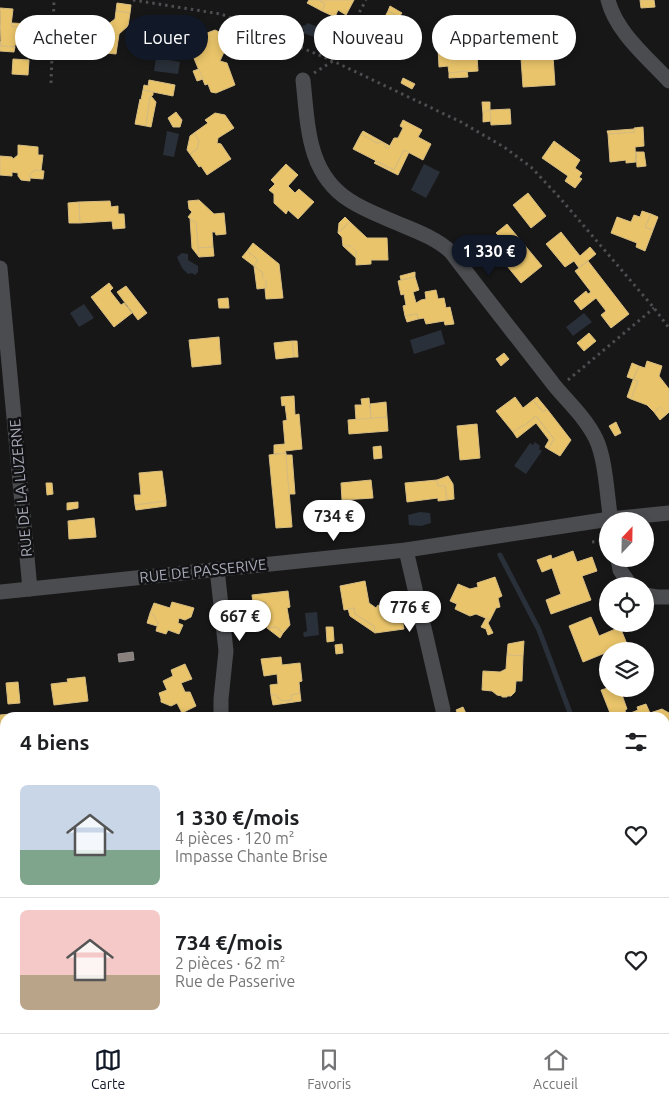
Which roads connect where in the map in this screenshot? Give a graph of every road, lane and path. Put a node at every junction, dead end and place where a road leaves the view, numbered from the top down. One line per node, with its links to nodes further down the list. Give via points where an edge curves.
1 (54, 0): 8 (path)
2 (133, 0): 5 (path, via 222,14)
3 (366, 0): 5 (path)
4 (608, 0): 7 (street, via 622,31)
5 (333, 61): 6 (path); 10 (path, via 461,122 531,167)
6 (303, 80): 12 (street, via 312,148 331,185 360,206 444,246)
7 (669, 81)
8 (51, 83)
9 (0, 268): 21 (street, RUE DE LA LUZERNE)
10 (654, 308): 11 (path); 12 (path)
11 (669, 328)
12 (557, 389): 13 (street, via 587,424 596,440)
13 (609, 512)
14 (669, 513): 15 (street, RUE DE PASSERIVE)
15 (654, 515)
16 (599, 522): 19 (street, RUE DE PASSERIVE)
17 (599, 541): 18 (path)
18 (592, 542)
19 (406, 550): 20 (street, RUE DE PASSERIVE); 25 (street)
20 (218, 569): 21 (street, RUE DE PASSERIVE); 26 (street, via 226,650)
21 (30, 589): 22 (street, RUE DE PASSERIVE)
22 (0, 592)
23 (654, 596): 24 (street)
24 (669, 596)
25 (443, 710)
26 (222, 712)

